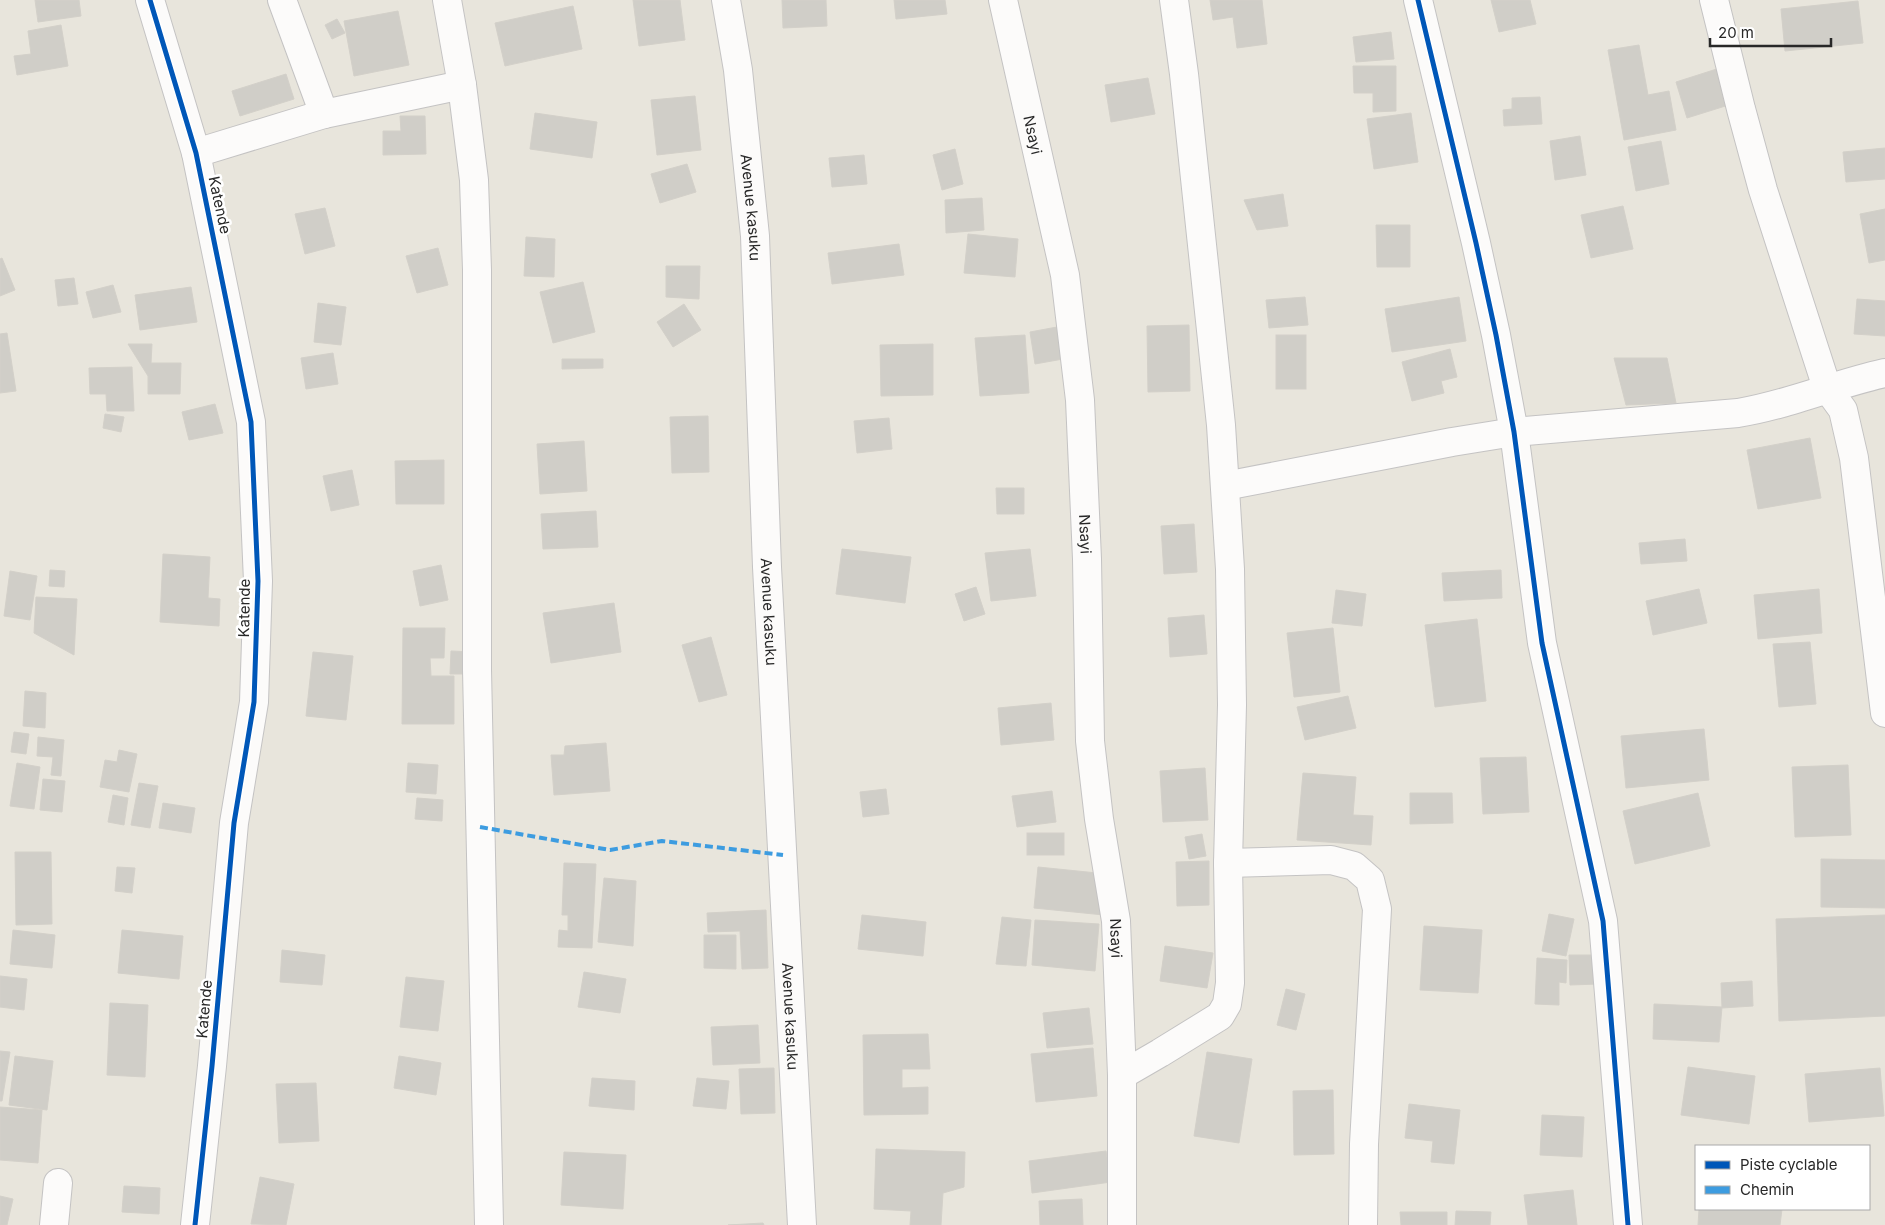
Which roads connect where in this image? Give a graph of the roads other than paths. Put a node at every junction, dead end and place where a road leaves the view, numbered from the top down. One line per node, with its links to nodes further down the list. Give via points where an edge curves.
1 (150, 0): 11 (street, Katende)
2 (282, 0): 10 (street)
3 (447, 0): 9 (street)
4 (726, 0): 23 (street, Avenue kasuku, via 738,70 755,236 766,567)
5 (1003, 0): 18 (street, Nsayi, via 1065,275 1080,400 1090,740 1116,921)
6 (1174, 0): 15 (street, via 1211,328)
7 (1418, 0): 14 (street, via 1476,243)
8 (1714, 0): 13 (street, via 1763,190)
9 (462, 85): 10 (street); 22 (street, via 474,180 477,270 477,670)
10 (324, 114): 11 (street)
11 (196, 153): 21 (street, Katende, via 252,422 258,581 254,702 234,823)
12 (1885, 373): 13 (street)
13 (1827, 388): 14 (street, via 1738,413); 16 (street, via 1843,410 1854,458)
14 (1514, 432): 15 (street); 26 (street, via 1542,643 1602,921)
15 (1225, 486): 17 (street, via 1232,705)
16 (1885, 713)
17 (1228, 863): 18 (street, via 1230,982 1227,1004 1220,1016); 25 (street, via 1331,860 1354,866 1370,880 1377,909 1364,1144)
18 (1122, 1075): 24 (street, Nsayi)
19 (58, 1183): 20 (street)
20 (54, 1225)
21 (195, 1225)
22 (489, 1225)
23 (802, 1225)
24 (1122, 1225)
25 (1363, 1225)
26 (1628, 1225)

